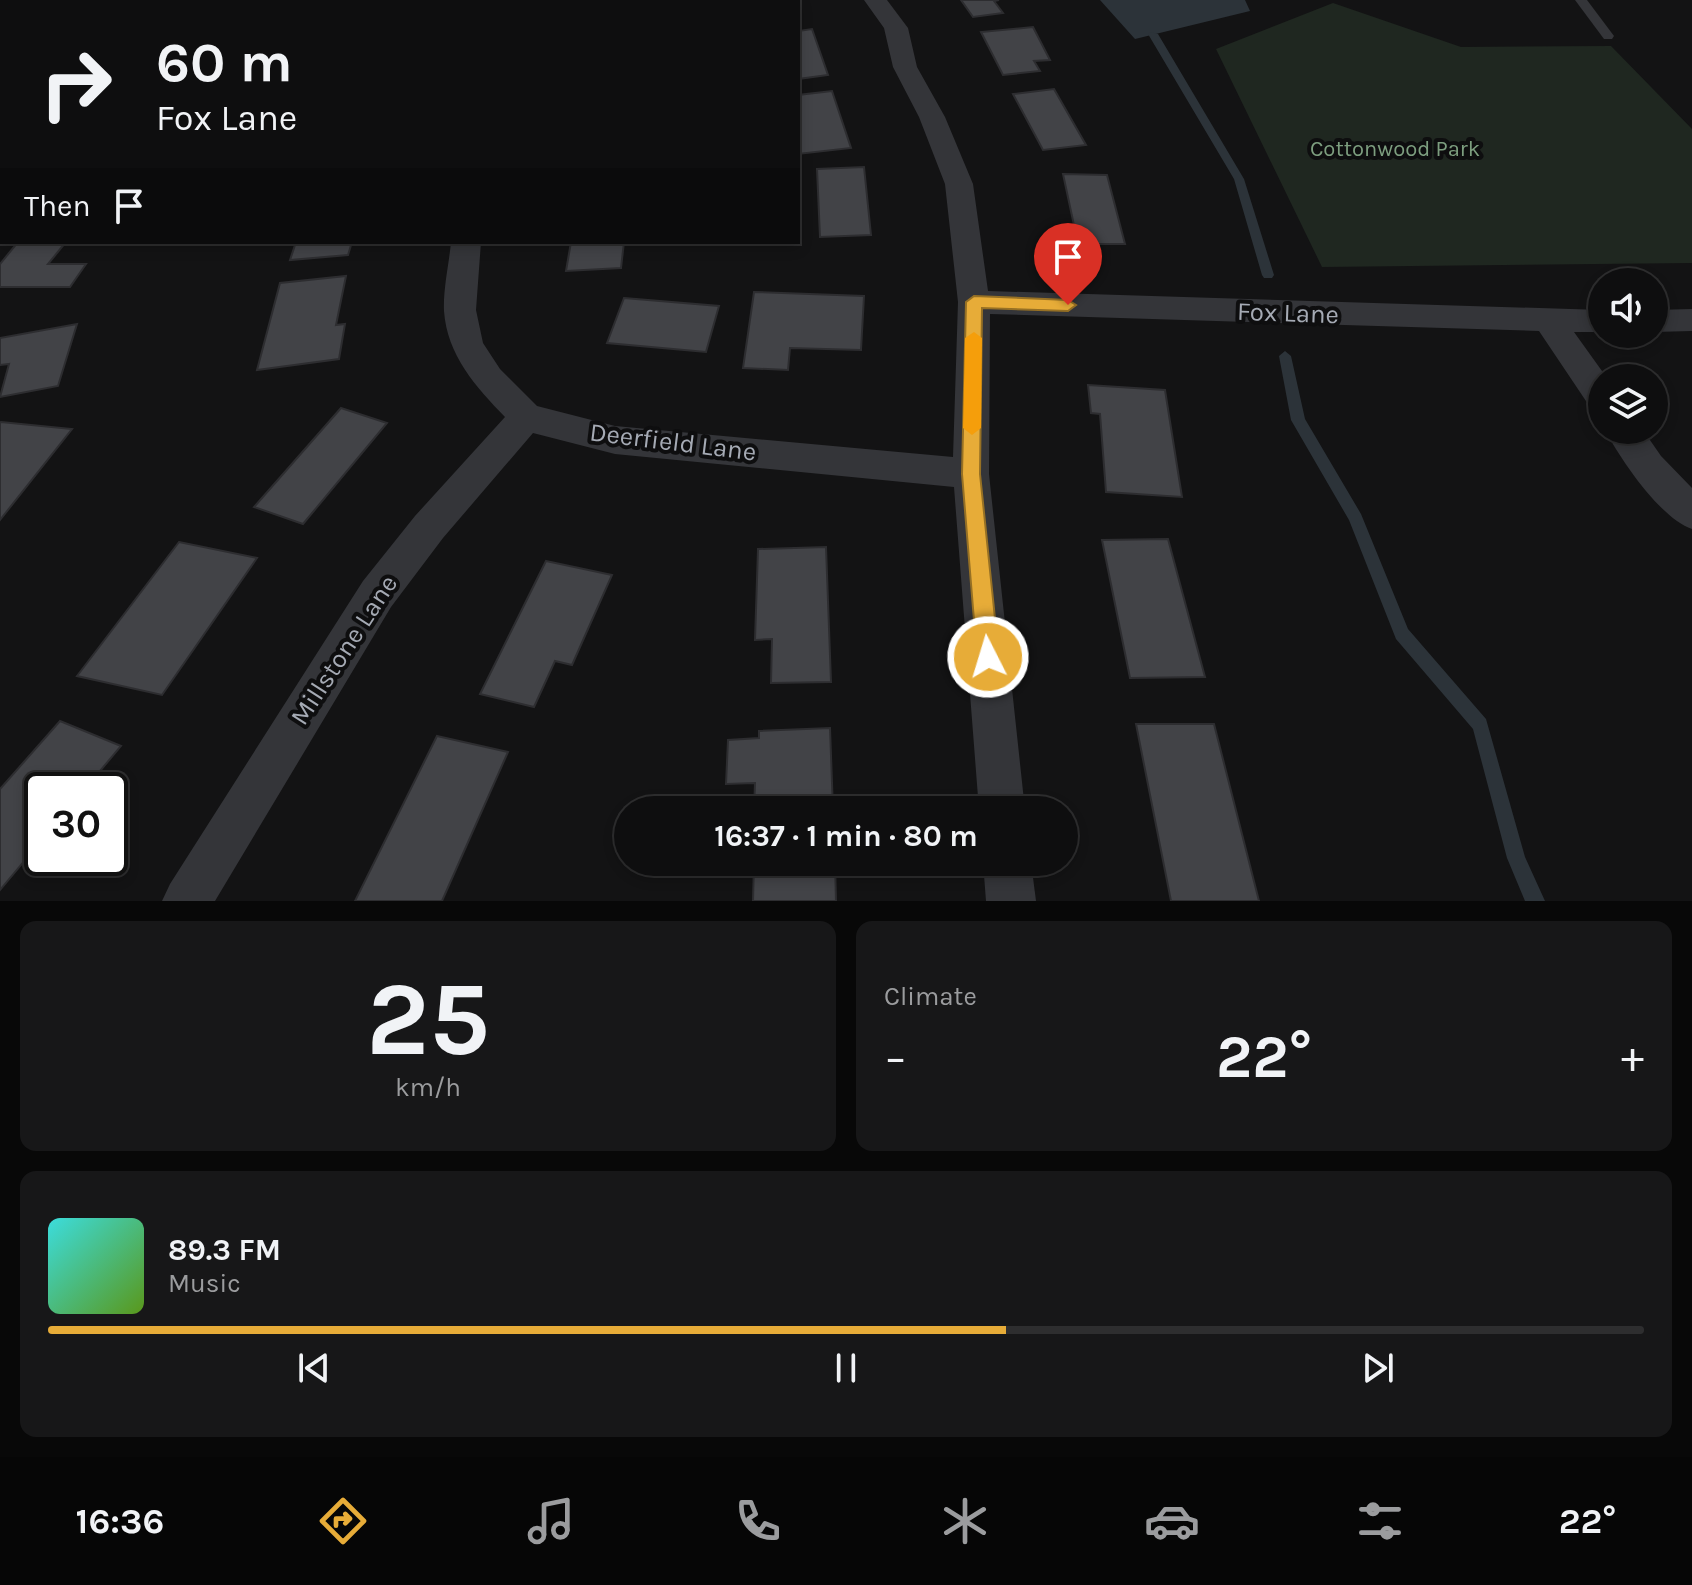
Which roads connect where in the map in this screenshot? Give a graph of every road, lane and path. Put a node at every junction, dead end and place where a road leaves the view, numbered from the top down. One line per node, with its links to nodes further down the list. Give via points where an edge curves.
1 (875, 0): 5 (street, via 896,28 905,67 959,184)
2 (1581, 0): 3 (lane)
3 (1608, 36)
4 (466, 244): 11 (street, via 460,310 467,345 488,378)
5 (974, 302): 9 (street, Fox Lane); 13 (street)
6 (1692, 320): 8 (street)
7 (1588, 321): 9 (street, Fox Lane)
8 (1668, 321)
9 (1550, 322): 10 (street)
10 (1588, 378)
11 (526, 417): 13 (street, Deerfield Lane, via 615,440); 17 (street, Millstone Lane, via 377,594)
12 (1633, 444): 14 (street)
13 (971, 474): 15 (street)
14 (1692, 513)
15 (1001, 796)
16 (1008, 876): 18 (street)
17 (187, 901)
18 (1011, 901)

